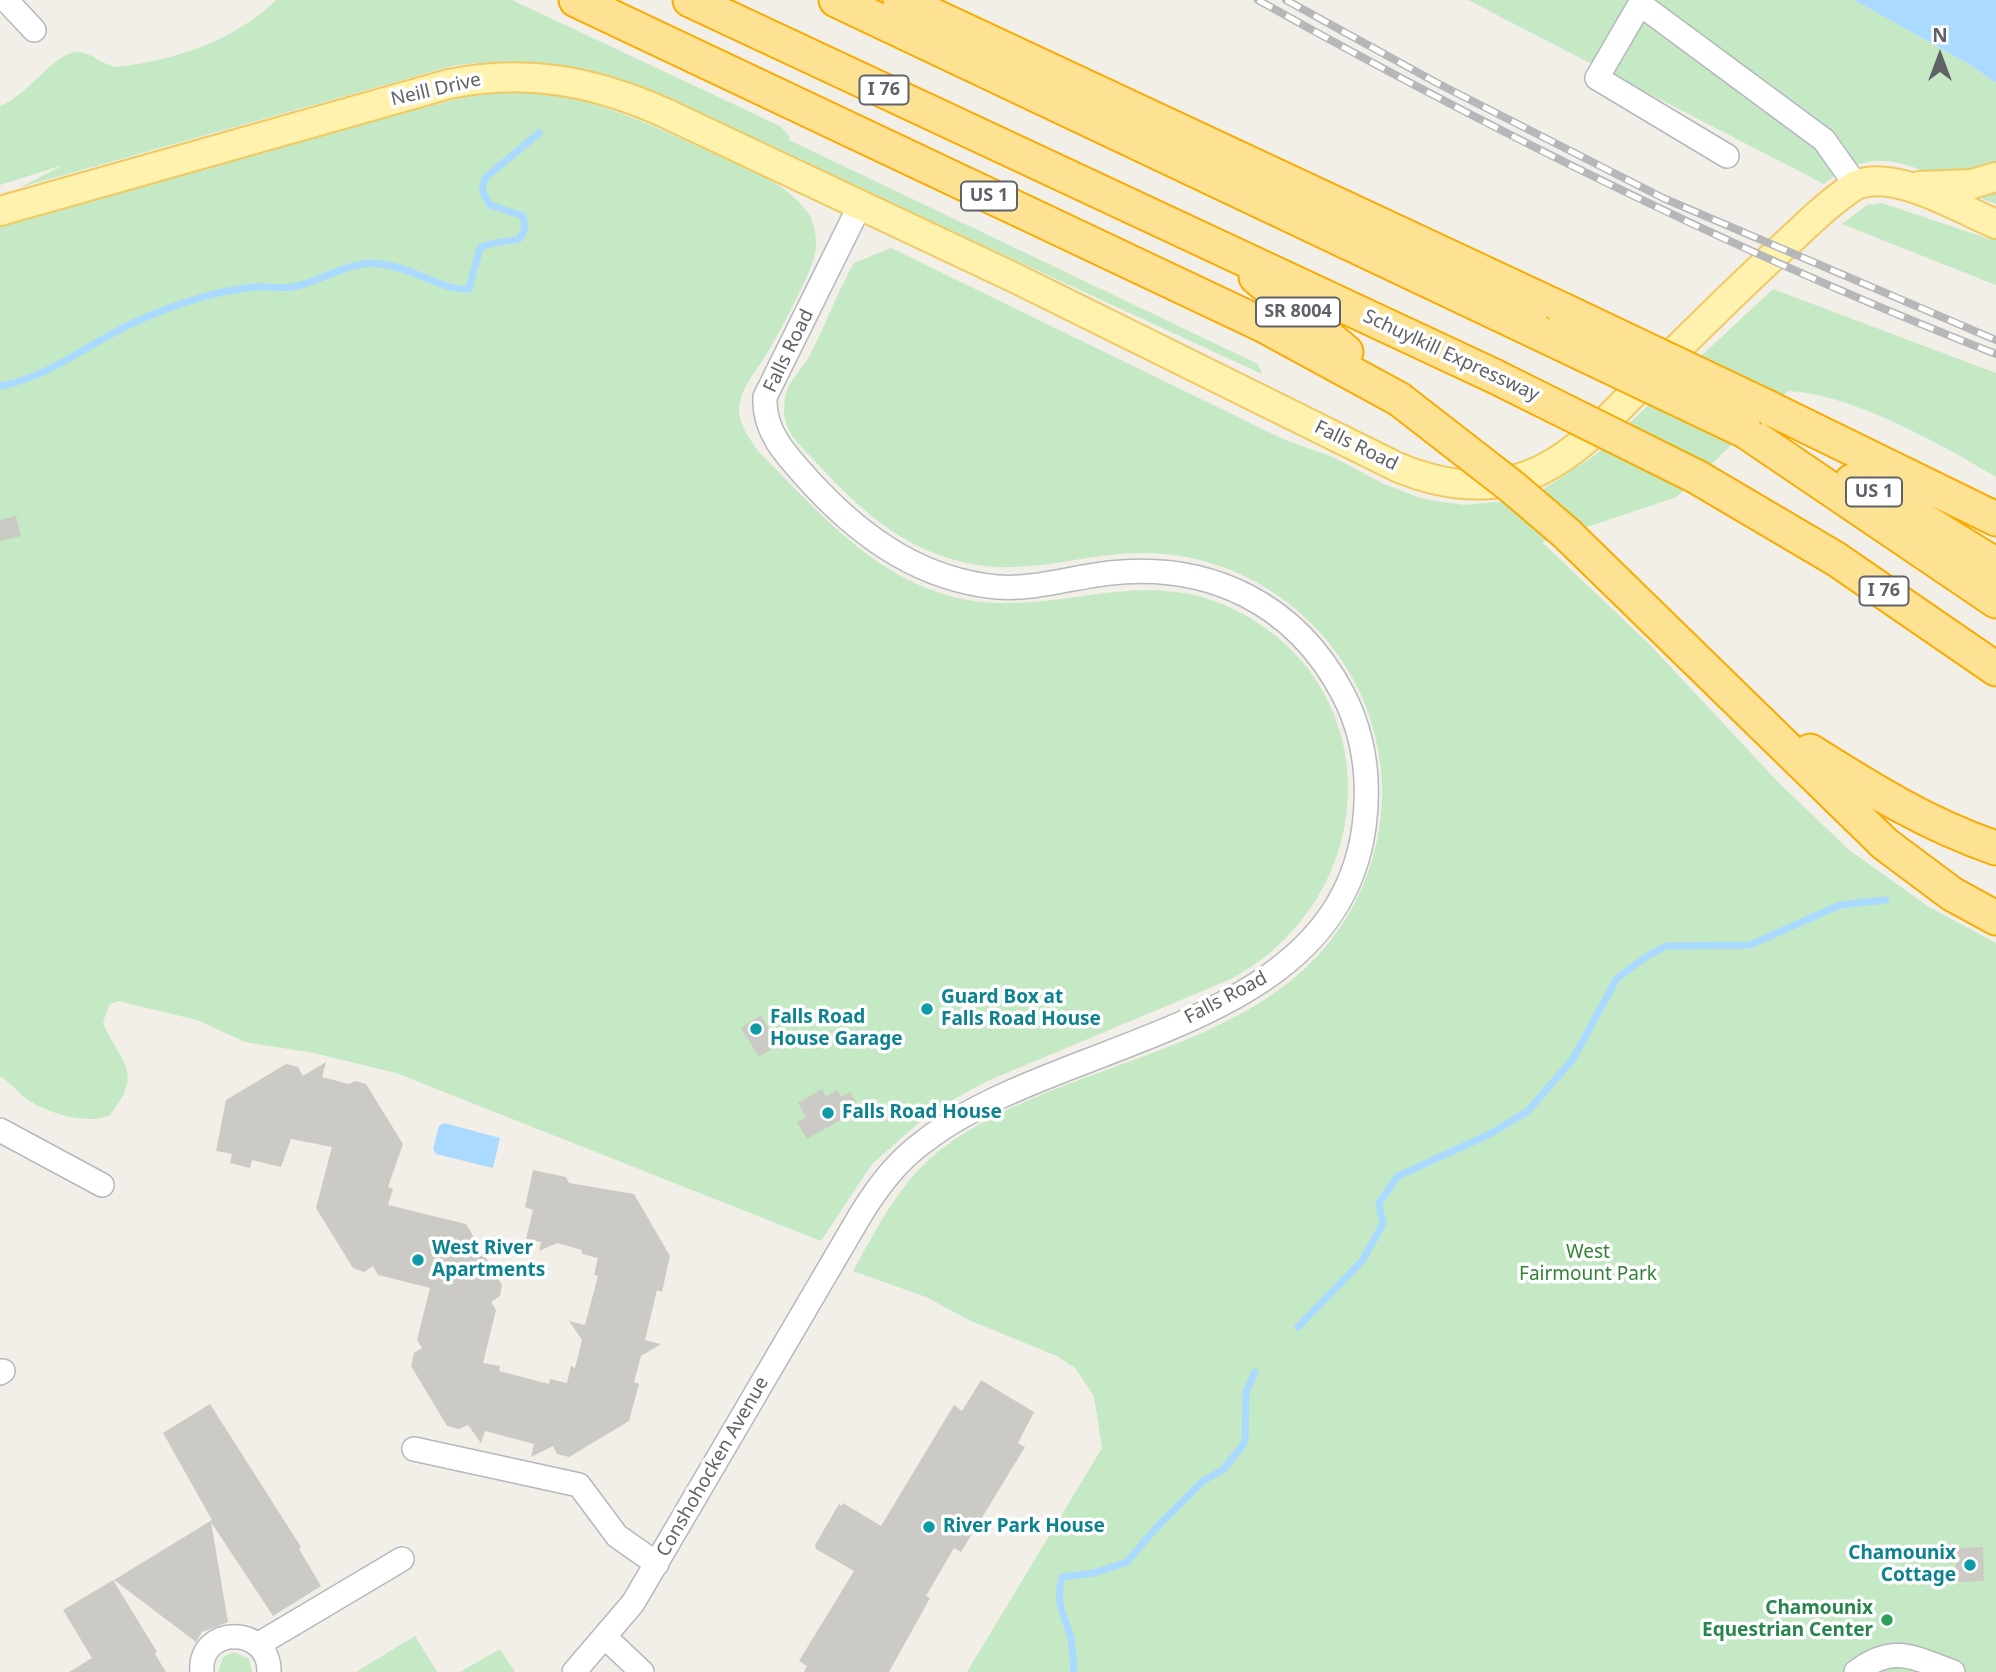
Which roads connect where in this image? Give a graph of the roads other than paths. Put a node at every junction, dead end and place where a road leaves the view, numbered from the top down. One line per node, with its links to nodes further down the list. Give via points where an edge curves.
1 (6, 0): 7 (street)
2 (576, 0): 18 (highway, US 1, via 1263,325)
3 (690, 0): 16 (highway, Schuylkill Expressway / I 76)
4 (836, 0): 17 (highway, US 1)
5 (900, 0): 8 (highway)
6 (915, 0): 8 (highway)
7 (34, 30)
8 (979, 40): 17 (highway)
9 (1727, 156): 11 (street, via 1597,78 1640,4 1824,141)
10 (1996, 177): 12 (main road, via 1956,186)
11 (1856, 185): 12 (main road, via 1880,179); 13 (main road, Falls Road, via 1733,293 1578,446 1540,470 1486,485 1437,482 1397,467)
12 (1906, 185): 15 (main road)
13 (860, 205): 14 (main road, Neill Drive, via 640,102 572,82 525,76 475,79 421,92); 29 (street, Falls Road, via 765,397 773,435 795,464 849,522 878,544 912,564 958,580 1015,588 1108,573 1166,570 1211,580 1255,600 1293,628 1336,681 1356,724 1367,791 1363,835 1349,878 1330,917 1299,952 1264,981 1220,1005 999,1096 951,1122 890,1171)
14 (0, 211)
15 (1996, 224)
16 (1223, 248): 18 (highway, SR 8004); 23 (highway, Schuylkill Expressway / I 76, bridge, via 1697,477 1836,559)
17 (1551, 322): 19 (highway, US 1, bridge); 20 (highway, bridge, via 1769,408)
18 (1399, 399): 24 (highway, US 1, bridge, via 1566,533)
19 (1745, 431): 21 (highway, US 1, via 1872,491); 22 (highway)
20 (1996, 519)
21 (1996, 565)
22 (1996, 601)
23 (1996, 669)
24 (1754, 715): 25 (highway, US 1, via 1891,802); 26 (highway, via 1885,845 1952,894)
25 (1996, 848)
26 (1996, 918)
27 (0, 1130): 28 (street)
28 (102, 1185)
29 (839, 1252): 32 (street, Conshohocken Avenue)
30 (414, 1449): 32 (street, via 579,1485 617,1535)
31 (402, 1559): 34 (street)
32 (657, 1564): 33 (street, Conshohocken Avenue)
33 (606, 1638): 37 (street, Conshohocken Avenue); 38 (street)
34 (259, 1644): 35 (street, via 240,1635 218,1640 204,1656); 36 (street)
35 (202, 1672)
36 (269, 1672)
37 (574, 1672)
38 (642, 1672)
39 (1856, 1672): 40 (street, via 1886,1655)
40 (1953, 1672)

